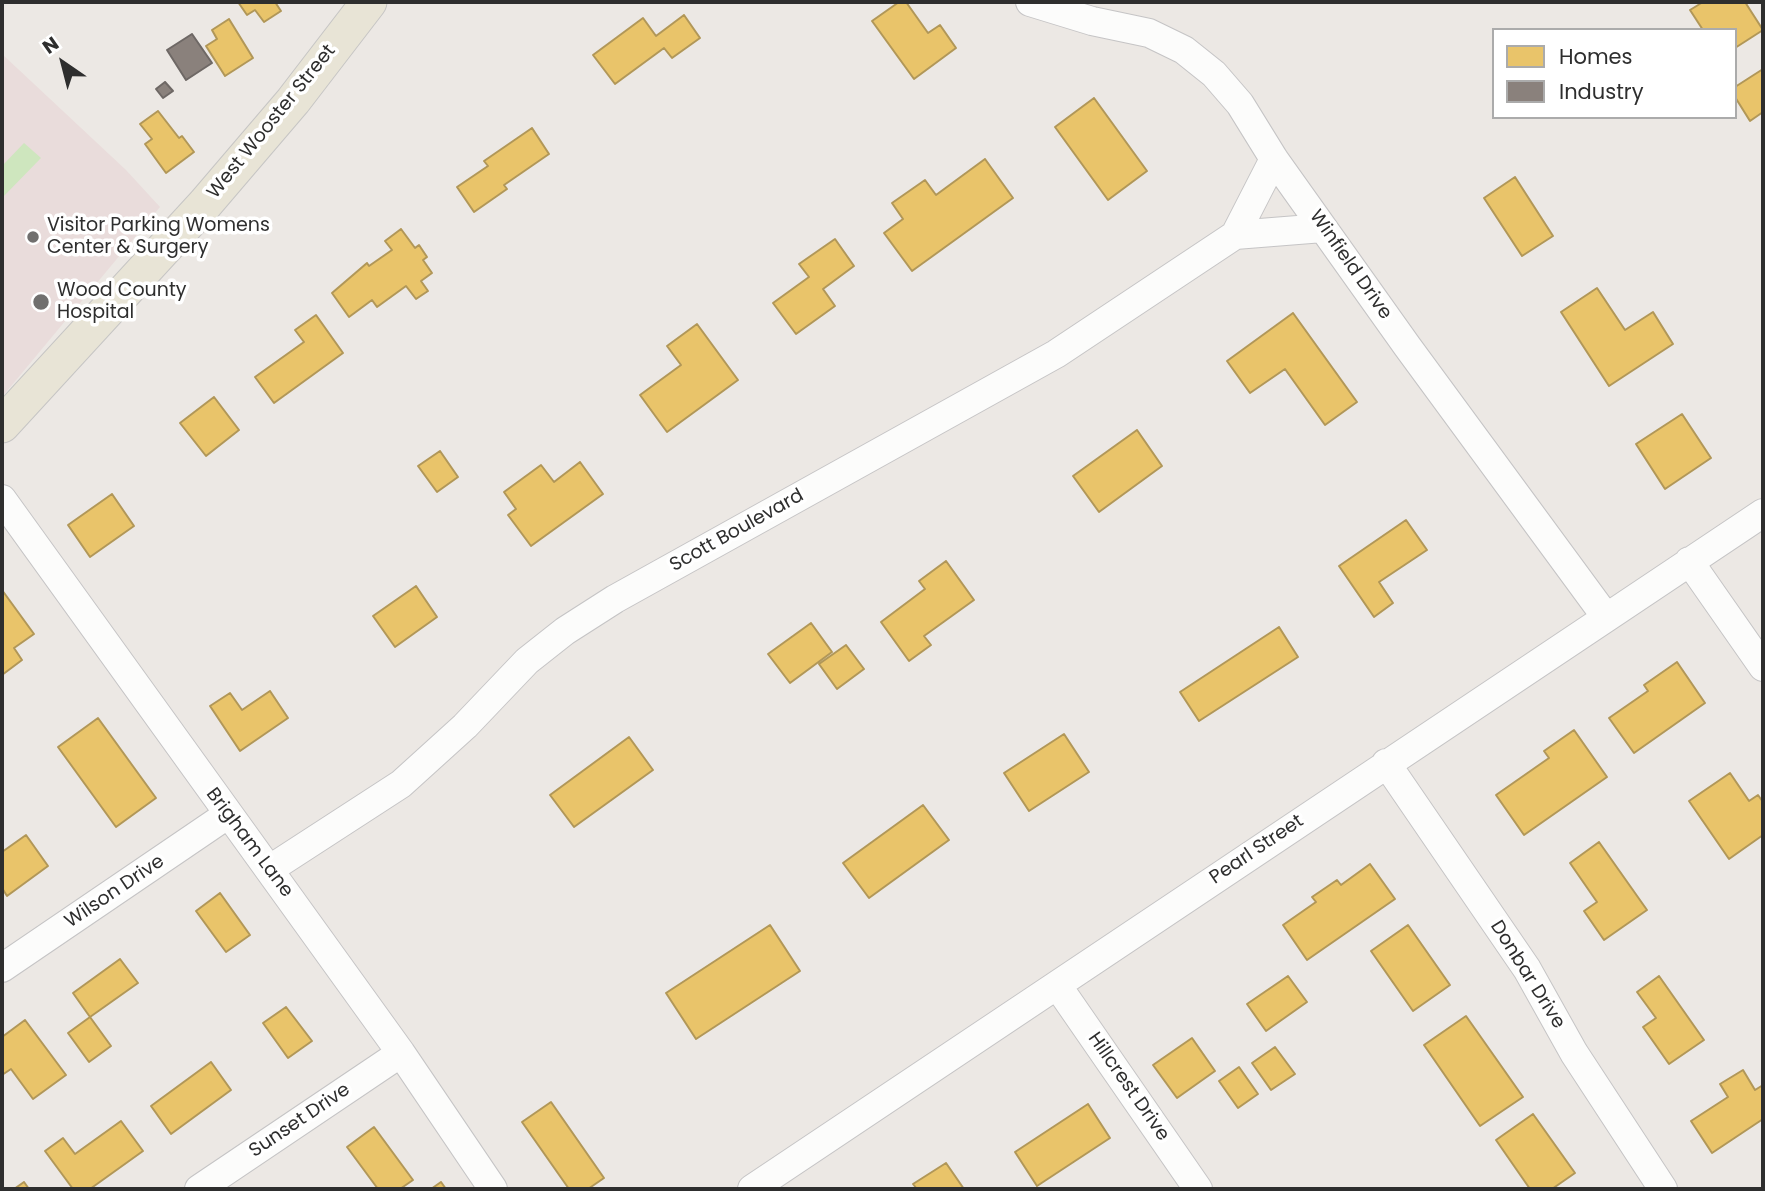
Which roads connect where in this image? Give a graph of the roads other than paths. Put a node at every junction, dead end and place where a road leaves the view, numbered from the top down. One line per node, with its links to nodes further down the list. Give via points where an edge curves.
1 (369, 2): 6 (main road, West Wooster Street, via 205,204)
2 (1030, 2): 3 (street, Winfield Drive, via 1149,33 1184,50 1214,74 1240,104)
3 (1274, 159): 4 (street, Winfield Drive); 5 (street, Scott Boulevard)
4 (1323, 229): 5 (street, Scott Boulevard); 10 (street, Winfield Drive)
5 (1235, 236): 14 (street, Scott Boulevard, via 1056,354 565,631 527,661 401,784)
6 (2, 425)
7 (2, 499): 13 (street, Brigham Lane)
8 (1763, 513): 9 (street, Pearl Street)
9 (1689, 561): 10 (street, Pearl Street); 11 (street)
10 (1606, 617): 12 (street, Pearl Street)
11 (1763, 667)
12 (1386, 763): 16 (street, Pearl Street); 22 (street, Donbar Drive, via 1527,969 1574,1053)
13 (227, 815): 14 (street, Brigham Lane); 15 (street, Wilson Drive)
14 (270, 869): 17 (street, Brigham Lane)
15 (2, 968)
16 (1057, 985): 20 (street, Pearl Street); 21 (street, Hillcrest Drive)
17 (401, 1053): 18 (street, Sunset Drive); 19 (street, Brigham Lane)
18 (199, 1189)
19 (493, 1189)
20 (752, 1189)
21 (1198, 1189)
22 (1663, 1189)

